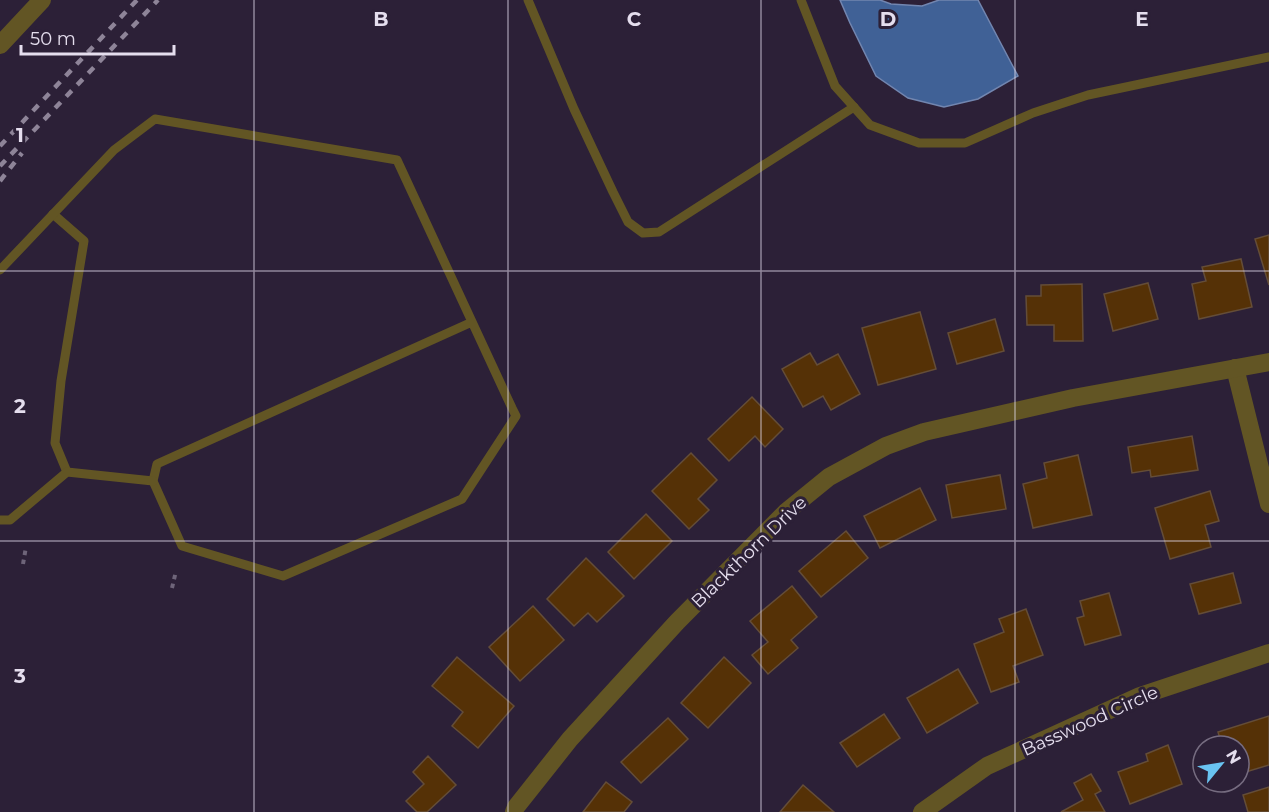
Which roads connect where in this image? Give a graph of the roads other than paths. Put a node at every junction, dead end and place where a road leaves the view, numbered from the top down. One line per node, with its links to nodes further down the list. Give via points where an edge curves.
1 (42, 0): 4 (street)
2 (528, 0): 6 (lane, via 613,192 628,222 643,233 659,232)
3 (801, 0): 6 (lane, via 835,86)
4 (5, 36)
5 (1269, 57): 6 (lane, via 1088,94 965,143 919,143 870,125)
6 (854, 107)
7 (53, 214): 8 (lane); 9 (lane, via 114,150 155,119 397,160); 12 (lane, via 84,241 55,443)
8 (0, 270)
9 (472, 322): 13 (lane, via 157,464); 13 (lane, via 516,416 462,499 284,576 182,546)
10 (1269, 362): 11 (street, Blackthorn Drive)
11 (1234, 368): 14 (street); 17 (street, Blackthorn Drive, via 1073,398 924,432 886,446 829,477 786,512 678,622 570,739)
12 (67, 472): 13 (lane); 15 (lane, via 10,520)
13 (153, 481)
14 (1269, 504)
15 (0, 520)
16 (1269, 653): 18 (street, Basswood Circle, via 1140,696 987,766)
17 (514, 812)
18 (922, 812)

